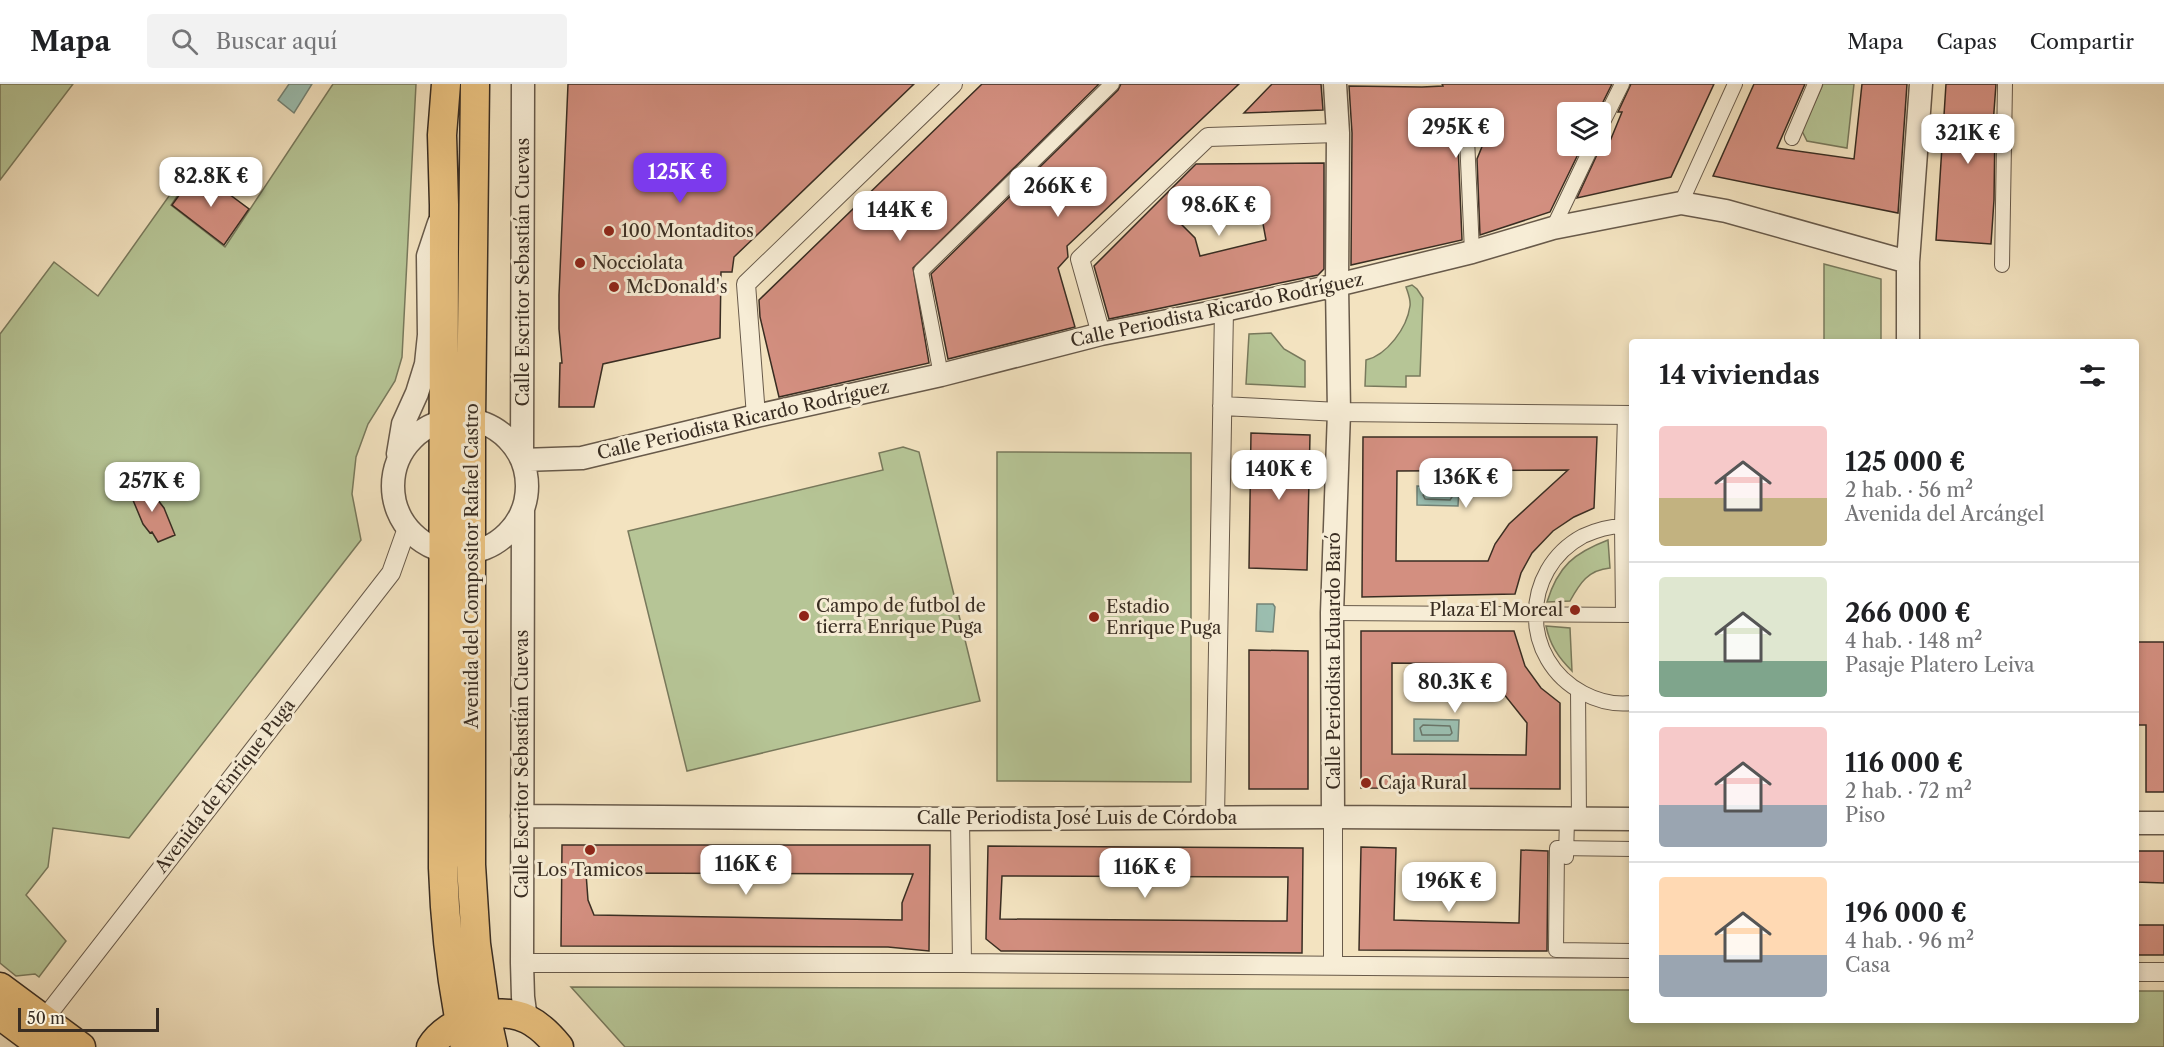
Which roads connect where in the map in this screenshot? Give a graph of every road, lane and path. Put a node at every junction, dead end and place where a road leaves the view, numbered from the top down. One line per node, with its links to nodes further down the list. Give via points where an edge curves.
1 (446, 84): 18 (main road, Avenida del Compositor Rafael Castro, via 442,135)
2 (474, 84): 32 (main road, Avenida del Compositor Rafael Castro)
3 (523, 84): 33 (street, Calle Escritor Sebastián Cuevas)
4 (953, 84): 31 (street, via 746,284)
5 (1112, 84): 27 (street, via 921,271)
6 (1335, 84): 14 (street, Calle Periodista Eduardo Baró)
7 (1622, 84): 12 (street)
8 (1735, 84): 17 (street)
9 (1815, 84): 15 (street)
10 (1921, 84): 21 (street)
11 (2005, 84): 22 (street)
12 (1611, 106)
13 (1488, 120): 20 (street, via 1467,138)
14 (1338, 133): 23 (street, Calle Periodista Eduardo Baró); 25 (street, via 1208,136 1080,259)
15 (1792, 138)
16 (1587, 156): 19 (street)
17 (1681, 203): 19 (street, Calle Periodista Ricardo Rodríguez); 21 (street, Calle Periodista Ricardo Rodríguez, via 1726,211)
18 (444, 205): 32 (main road, Avenida del Compositor Rafael Castro); 34 (street, Avenida del Compositor Rafael Castro, via 428,256 426,364 403,423)
19 (1553, 228): 20 (street, Calle Periodista Ricardo Rodríguez)
20 (1472, 252): 23 (street, Calle Periodista Ricardo Rodríguez)
21 (1908, 262): 26 (street)
22 (2002, 265)
23 (1337, 285): 24 (street, Calle Periodista Ricardo Rodríguez); 29 (street, Calle Periodista Eduardo Baró)
24 (1224, 310): 25 (street, Calle Periodista Ricardo Rodríguez); 28 (street)
25 (1101, 334): 27 (street, Calle Periodista Ricardo Rodríguez)
26 (1908, 339)
27 (941, 375): 31 (street, Calle Periodista Ricardo Rodríguez)
28 (1222, 406): 29 (street); 47 (street)
29 (1339, 412): 30 (street); 40 (street, Calle Periodista Eduardo Baró)
30 (1628, 415): 36 (street)
31 (756, 416): 33 (street, Calle Periodista Ricardo Rodríguez, via 582,458)
32 (458, 420): 33 (street, via 493,427 510,441); 34 (street, via 419,432); 38 (main road, Avenida del Compositor Rafael Castro); 39 (main road, Avenida del Compositor Rafael Castro)
33 (522, 460): 35 (street, Calle Escritor Sebastián Cuevas, via 527,476)
34 (396, 463): 37 (street, Avenida del Compositor Rafael Castro, via 392,485 396,508)
35 (523, 509): 39 (street, via 512,529 495,544); 45 (street, Calle Escritor Sebastián Cuevas)
36 (1627, 526): 41 (street, via 1595,530 1571,543 1552,562 1539,586); 42 (street)
37 (407, 528): 38 (street, via 420,540); 67 (street, Avenida de Enrique Puga, via 391,573)
38 (444, 551): 39 (street); 66 (main road, Avenida del Compositor Rafael Castro, via 444,904)
39 (472, 553): 66 (main road, Avenida del Compositor Rafael Castro, via 471,875 476,944)
40 (1332, 613): 41 (street); 46 (street, Calle Periodista Eduardo Baró)
41 (1535, 613): 42 (street); 43 (street, via 1539,641 1551,666)
42 (1628, 615)
43 (1578, 690): 44 (street, via 1596,699); 49 (street)
44 (1629, 703)
45 (522, 816): 48 (street, Calle Periodista José Luis de Córdoba); 57 (street, Calle Escritor Sebastián Cuevas)
46 (1333, 817): 47 (street, Calle Periodista José Luis de Córdoba); 49 (street, Calle Periodista José Luis de Córdoba); 59 (street, Calle Periodista Eduardo Baró)
47 (1215, 818): 48 (street, Calle Periodista José Luis de Córdoba)
48 (960, 819): 58 (street)
49 (1573, 819): 50 (street, Calle Periodista José Luis de Córdoba); 53 (street)
50 (1629, 819)
51 (2139, 823): 52 (street)
52 (2164, 823)
53 (1566, 848): 54 (street); 56 (street)
54 (1629, 849)
55 (1629, 951): 56 (street)
56 (1564, 958): 59 (street); 60 (street)
57 (522, 963): 58 (street); 65 (street, Calle Escritor Sebastián Cuevas)
58 (962, 963): 59 (street)
59 (1333, 966)
60 (1629, 968)
61 (2139, 972): 62 (street)
62 (2164, 972)
63 (0, 987): 67 (main road)
64 (0, 1015): 67 (main road)
65 (526, 1019): 66 (main road, via 497,1014); 71 (main road)
66 (470, 1028): 69 (main road, via 441,1035); 70 (main road, Avenida del Compositor Rafael Castro)
67 (34, 1038): 68 (main road)
68 (81, 1047)
69 (431, 1047)
70 (493, 1047)
71 (559, 1047)

